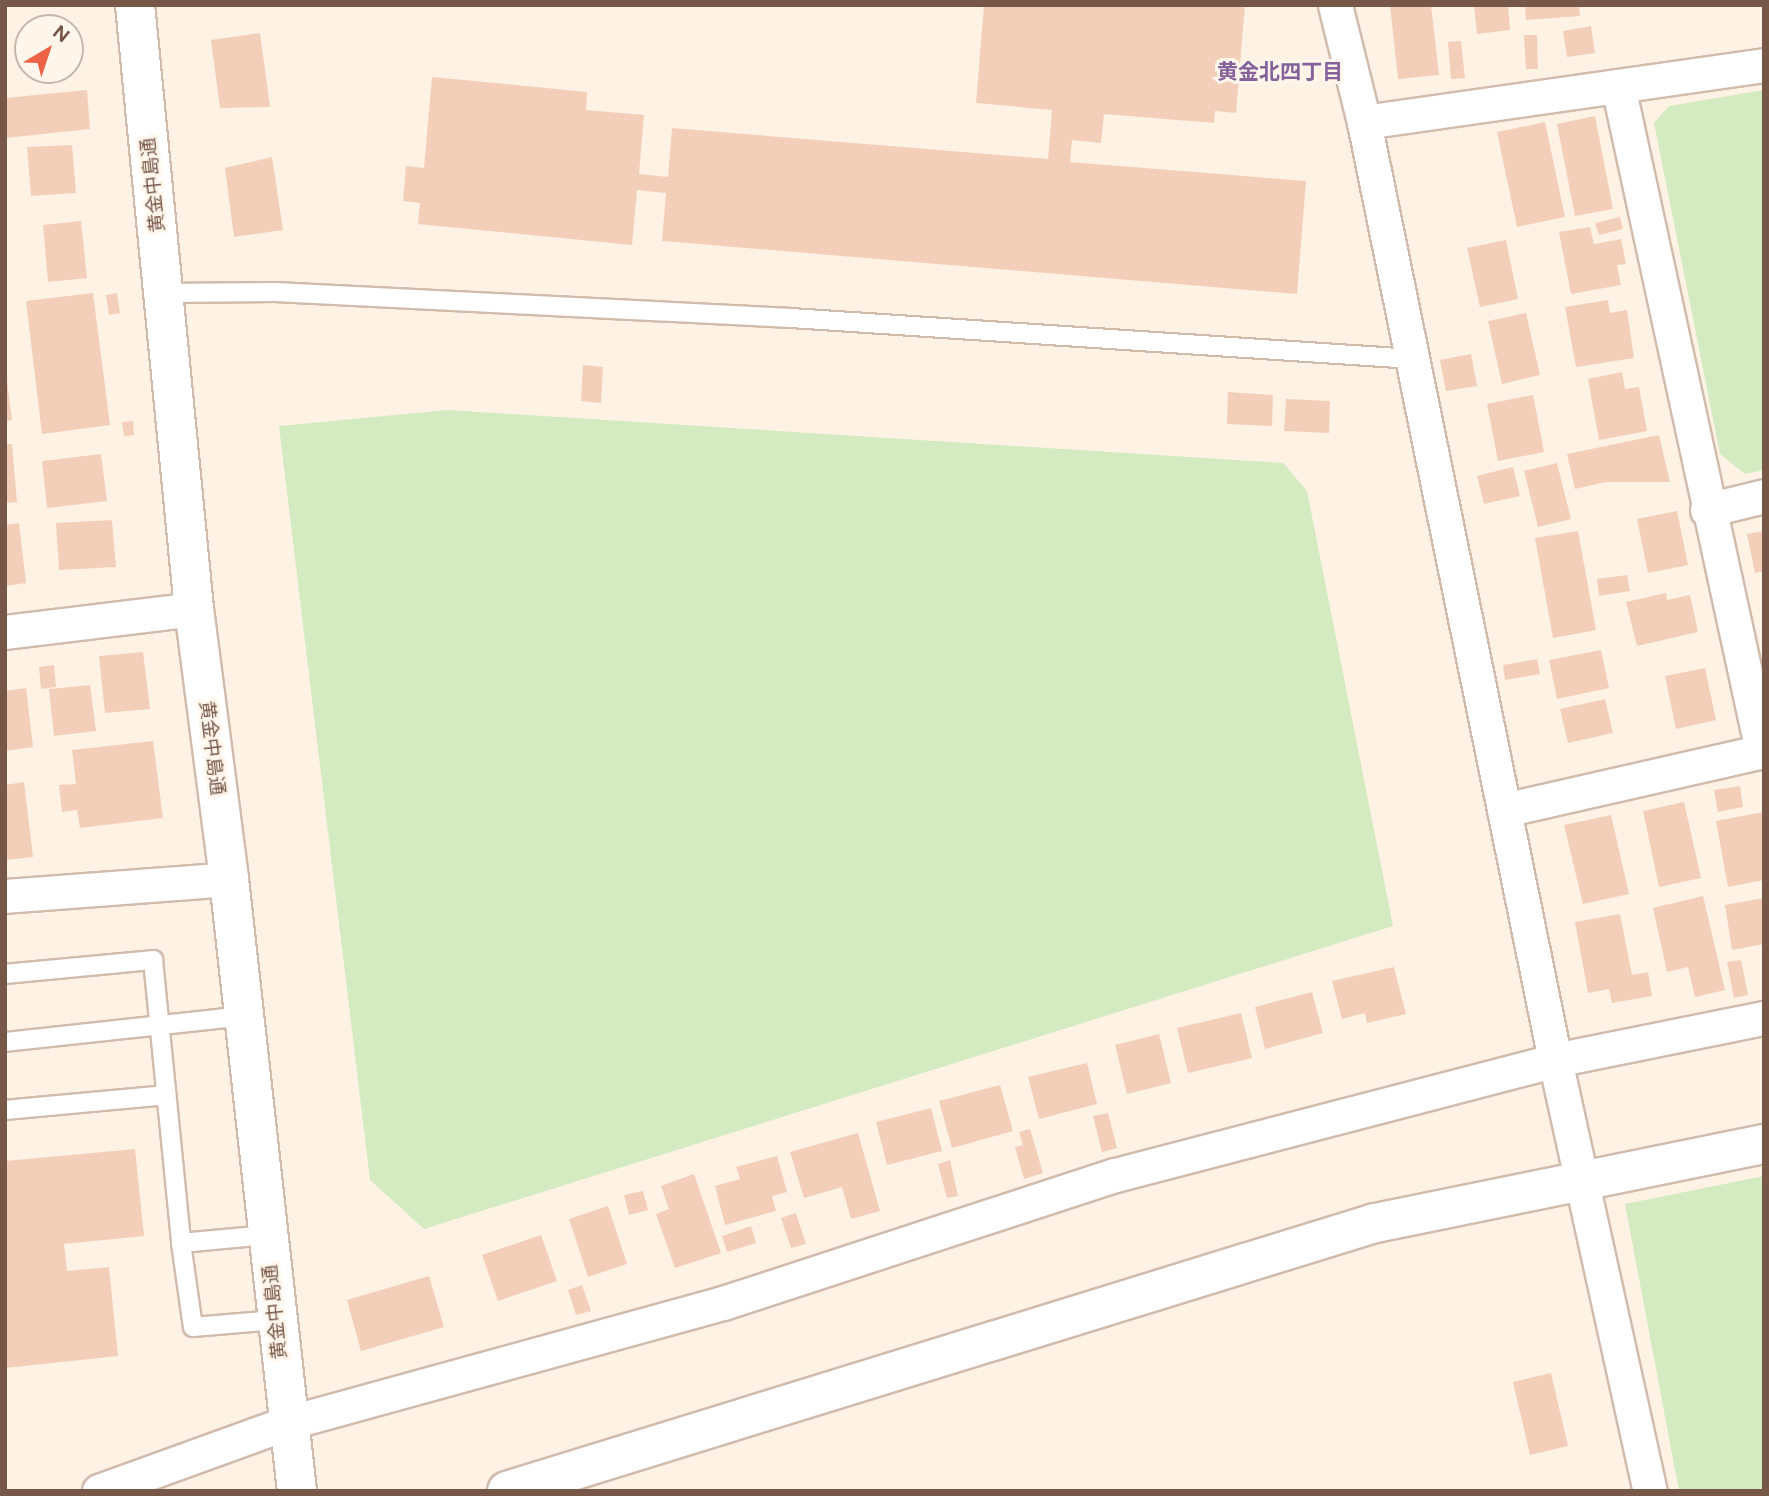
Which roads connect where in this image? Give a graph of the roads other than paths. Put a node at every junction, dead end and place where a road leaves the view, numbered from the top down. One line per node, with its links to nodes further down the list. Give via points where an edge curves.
1 (135, 5): 6 (street, 黄金中島通)
2 (1335, 5): 5 (street)
3 (1764, 65): 4 (street)
4 (1618, 86): 5 (street); 9 (street)
5 (1364, 122): 7 (street)
6 (163, 293): 7 (lane, via 275,292 749,316); 10 (street, 黄金中島通)
7 (1413, 359): 13 (street)
8 (1764, 496): 9 (street)
9 (1707, 510): 12 (street)
10 (194, 608): 11 (street); 14 (street, 黄金中島通)
11 (5, 632)
12 (1763, 751): 13 (street)
13 (1504, 810): 21 (street)
14 (229, 879): 15 (street); 17 (street, 黄金中島通)
15 (5, 895)
16 (5, 974): 19 (lane, via 153,960)
17 (243, 1016): 19 (lane); 26 (street, 黄金中島通)
18 (1764, 1018): 21 (street)
19 (160, 1027): 20 (lane); 22 (lane)
20 (5, 1042)
21 (1555, 1060): 25 (street); 29 (street, via 1115,1175 723,1303)
22 (166, 1095): 23 (lane); 27 (lane)
23 (5, 1110)
24 (1764, 1144): 25 (street)
25 (1584, 1184): 30 (street); 33 (street, via 1375,1223)
26 (267, 1235): 27 (lane); 28 (street, 黄金中島通)
27 (181, 1243): 28 (lane, via 193,1326)
28 (276, 1320): 29 (street, 黄金中島通)
29 (286, 1423): 31 (street); 32 (street, 黄金中島通)
30 (1642, 1488)
31 (99, 1491)
32 (297, 1491)
33 (507, 1491)

